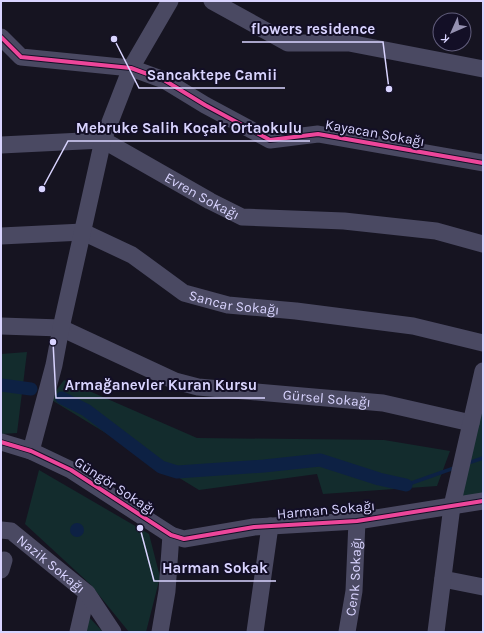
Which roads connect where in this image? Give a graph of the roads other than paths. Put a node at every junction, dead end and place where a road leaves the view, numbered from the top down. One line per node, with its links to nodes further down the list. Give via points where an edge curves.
1 (170, 1): 4 (street)
2 (212, 1): 5 (street, via 288,43 349,43)
3 (3, 45): 4 (street, Kayacan Sokağı, via 21,57)
4 (131, 68): 6 (street); 8 (street, Kayacan Sokağı, via 164,80 270,140 318,134)
5 (483, 69)
6 (103, 140): 7 (street); 9 (street); 11 (street, Evren Sokağı, via 242,217 344,221 436,231)
7 (1, 145)
8 (483, 163)
9 (83, 232): 10 (street, Sancar Sokağı); 13 (street); 14 (street, Sancar Sokağı, via 132,254 184,293 228,305 413,326)
10 (1, 236)
11 (483, 244)
12 (1, 326): 13 (street, Gürsel Sokağı)
13 (61, 328): 16 (street, Gürsel Sokağı, via 175,381 198,387 383,403); 18 (street)
14 (483, 343)
15 (483, 371): 16 (street)
16 (471, 423): 20 (street)
17 (1, 442): 18 (street, Güngör Sokağı)
18 (31, 451): 24 (street, Güngör Sokağı, via 71,470)
19 (483, 501): 20 (street, Harman Sokağı)
20 (452, 506): 21 (street, Harman Sokağı); 25 (street)
21 (357, 521): 22 (street, Harman Sokağı); 32 (street, Cenk Sokağı, via 354,591)
22 (270, 526): 24 (street, Harman Sokağı, via 184,539); 31 (street)
23 (1, 530): 27 (street, Nazik Sokağı, via 11,531)
24 (171, 535): 30 (street, via 167,591)
25 (443, 579): 26 (street); 33 (street)
26 (483, 587)
27 (87, 593): 28 (street, Nazik Sokağı); 29 (street)
28 (78, 632)
29 (113, 632)
30 (160, 632)
31 (255, 632)
32 (347, 632)
33 (436, 632)

